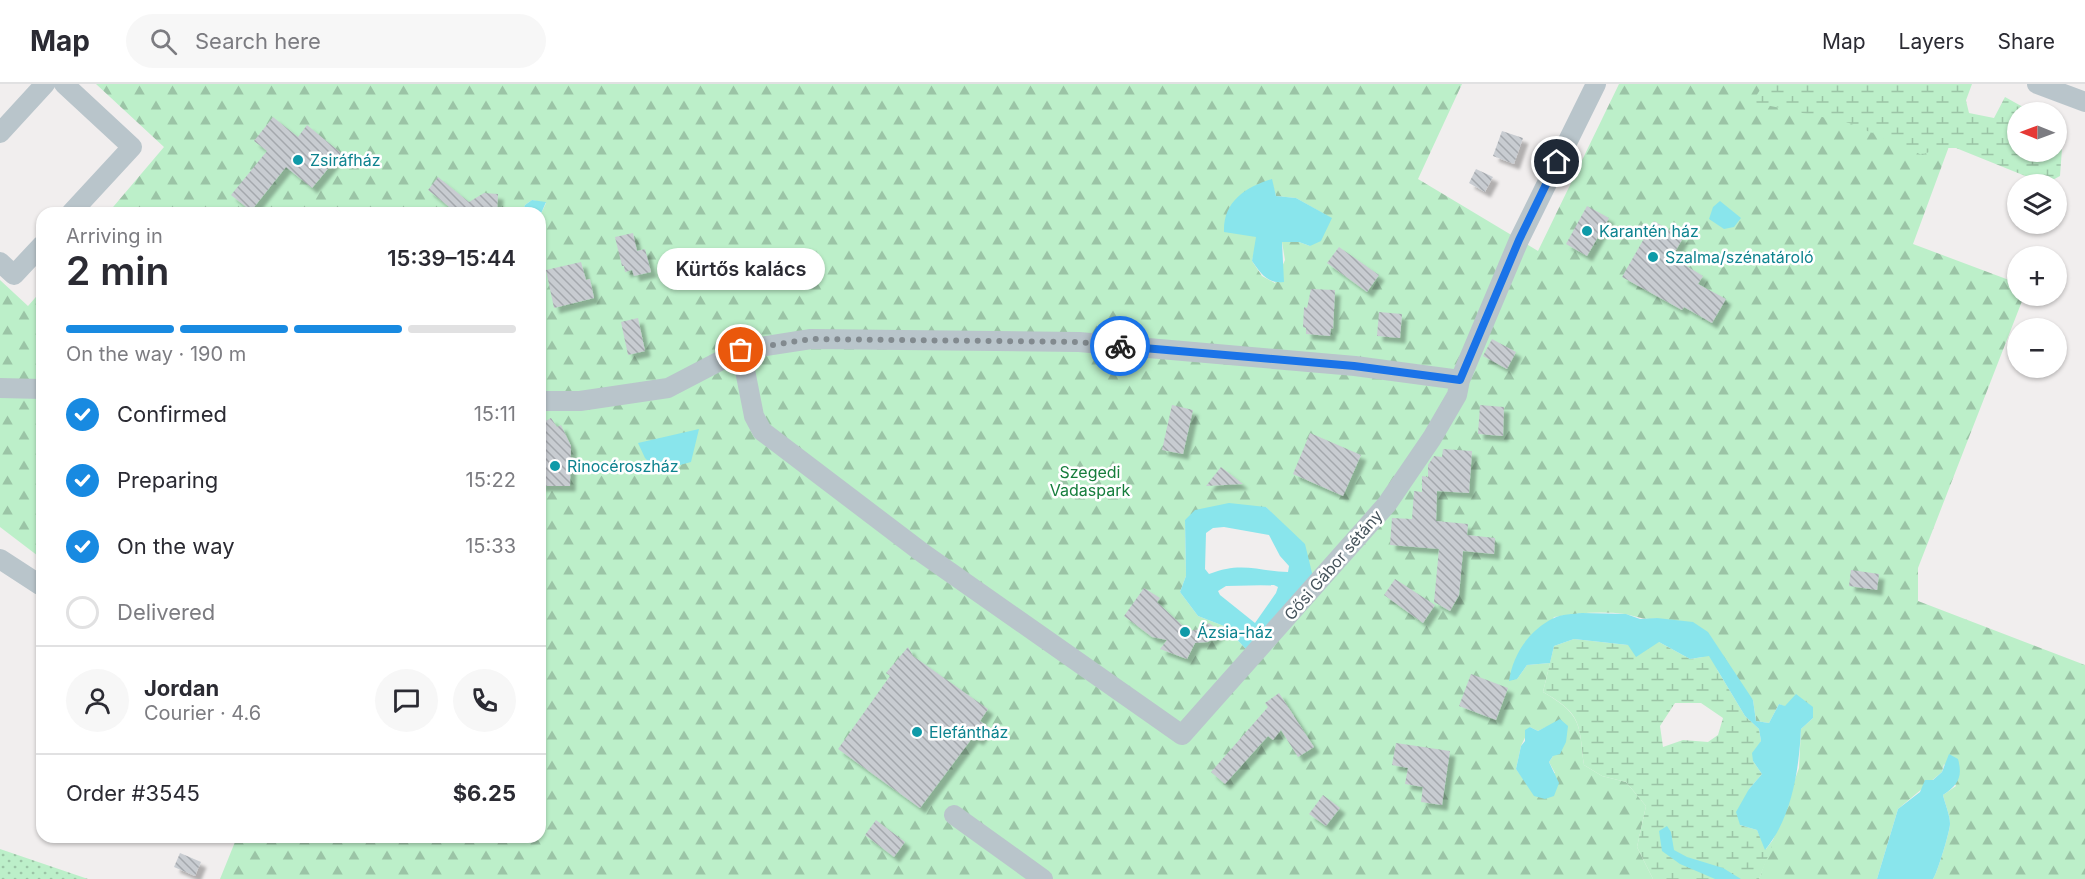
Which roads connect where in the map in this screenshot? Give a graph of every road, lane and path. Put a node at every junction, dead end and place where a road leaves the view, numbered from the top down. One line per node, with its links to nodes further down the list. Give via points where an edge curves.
1 (45, 84): 6 (street)
2 (64, 84): 7 (street, via 132,147)
3 (1596, 84): 11 (street, Gősi Gábor sétány, via 1519,240)
4 (2037, 84): 5 (street)
5 (2085, 102)
6 (0, 133)
7 (77, 207)
8 (36, 251): 9 (street, via 14,275)
9 (0, 262)
10 (741, 350): 11 (street, via 811,339 1079,342 1354,366); 11 (street, Gősi Gábor sétány, via 754,416 762,431 924,554 1182,735 1387,504 1432,438 1457,395); 14 (street, via 668,388 580,401)
11 (1460, 380)
12 (0, 388): 13 (street)
13 (36, 389)
14 (546, 401)
15 (0, 558): 16 (street)
16 (36, 582)
17 (954, 814): 18 (street)
18 (1044, 879)

